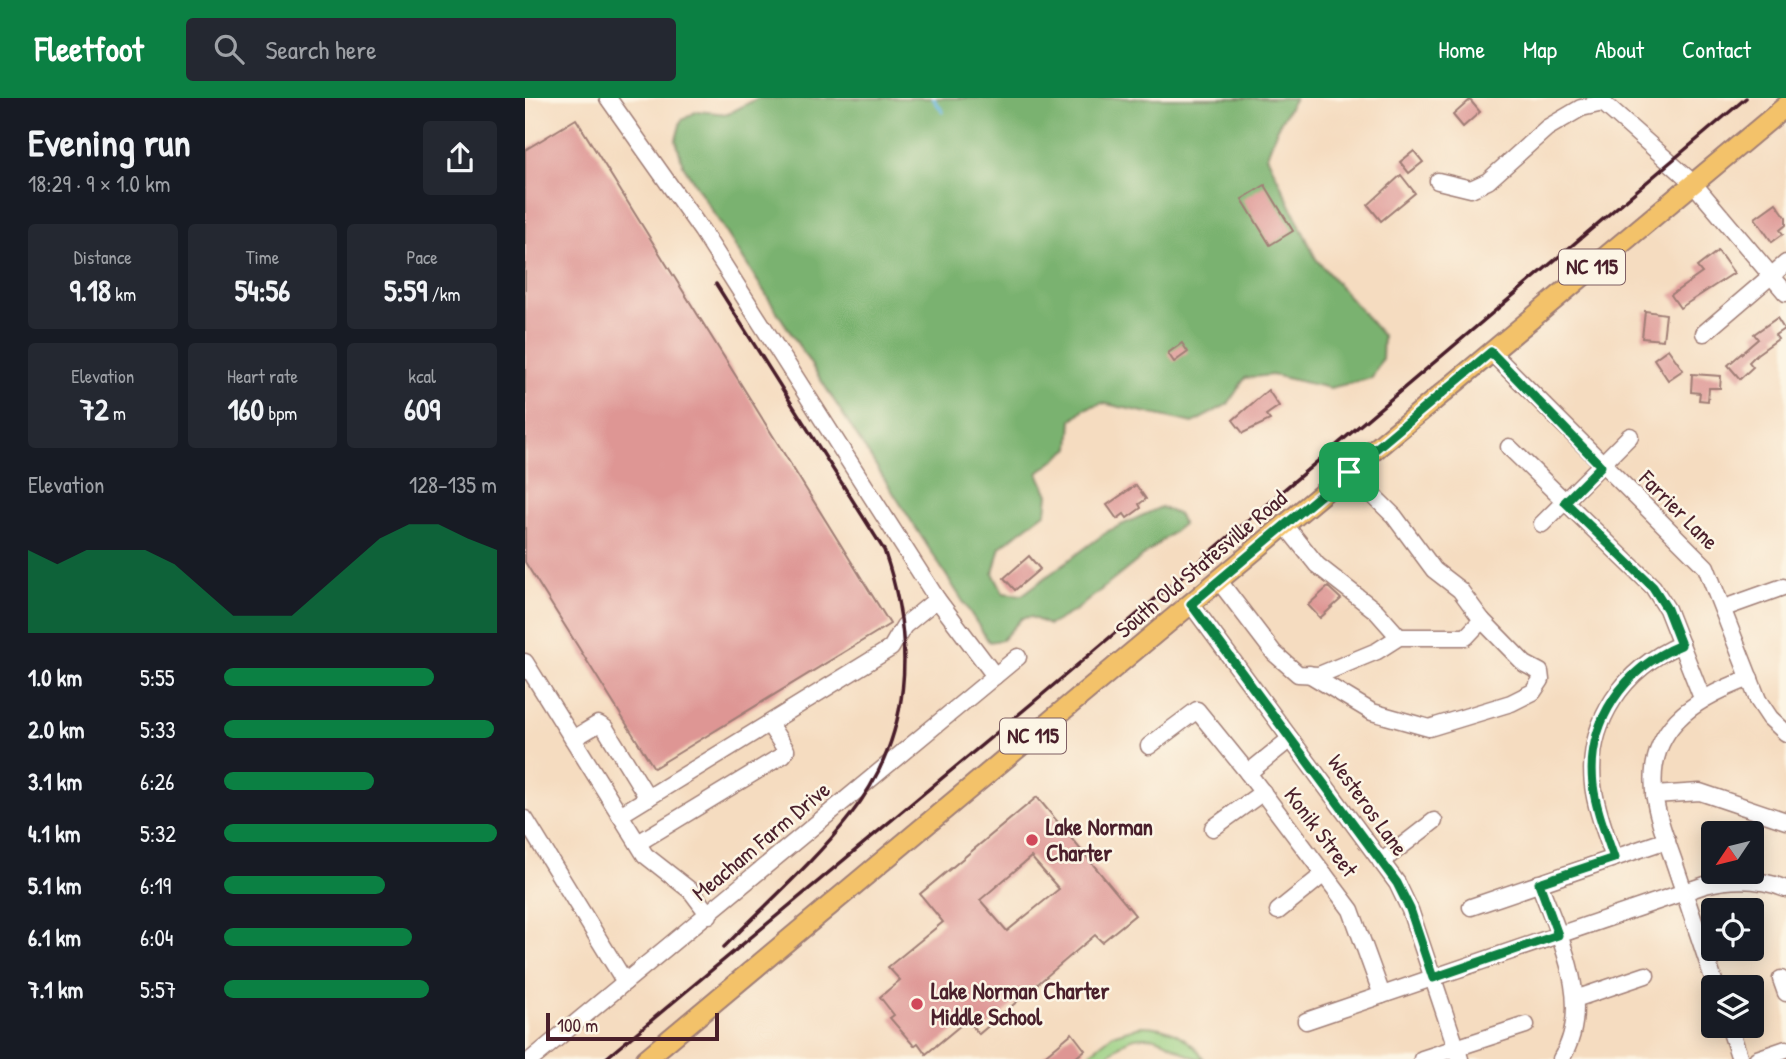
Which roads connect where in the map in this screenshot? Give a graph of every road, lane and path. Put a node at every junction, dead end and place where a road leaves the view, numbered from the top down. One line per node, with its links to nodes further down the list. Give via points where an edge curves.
1 (608, 98): 19 (street, via 702,231)
2 (1786, 106): 4 (main road, South Old Statesville Road / NC 115)
3 (1438, 181): 4 (street, via 1471,189 1488,181 1547,128 1581,108 1603,103)
4 (1693, 183): 6 (street); 9 (main road, South Old Statesville Road / NC 115)
5 (1786, 262): 6 (street)
6 (1771, 275): 7 (street); 8 (street)
7 (1786, 293)
8 (1704, 333)
9 (1491, 352): 12 (street, Farrier Lane); 13 (main road, South Old Statesville Road / NC 115)
10 (1630, 436): 12 (street)
11 (1509, 447): 14 (street)
12 (1601, 466): 14 (street); 21 (street, Farrier Lane, via 1706,568)
13 (1349, 472): 16 (main road, South Old Statesville Road / NC 115); 22 (street, via 1394,516 1434,570 1460,590)
14 (1565, 502): 15 (street); 24 (street, via 1653,587)
15 (1542, 524)
16 (1285, 525): 17 (main road, South Old Statesville Road / NC 115); 23 (street, via 1317,565 1376,611)
17 (1219, 581): 20 (main road, South Old Statesville Road / NC 115); 27 (street, via 1274,653 1298,674)
18 (1783, 587): 21 (street)
19 (937, 599): 28 (street); 31 (street, via 904,626 891,648)
20 (1191, 604): 33 (street, Westeros Lane); 69 (main road, South Old Statesville Road / NC 115)
21 (1724, 608): 29 (street, Farrier Lane)
22 (1482, 620): 23 (street, via 1466,637); 27 (street, via 1525,664 1539,672 1541,680 1533,692 1429,727 1372,712)
23 (1399, 637): 27 (street, via 1355,661 1319,675)
24 (1681, 645): 30 (street); 47 (street, via 1657,655 1627,680 1600,724 1593,788)
25 (1018, 657): 28 (street, Meacham Farm Drive)
26 (525, 662): 34 (street)
27 (1309, 674)
28 (995, 677): 55 (street, Meacham Farm Drive)
29 (1750, 678): 30 (street); 32 (street, Farrier Lane, via 1764,709)
30 (1702, 698): 38 (street, via 1664,737 1654,769)
31 (769, 724): 39 (street); 46 (street, via 786,750 783,755)
32 (1786, 733)
33 (1290, 738): 36 (street); 48 (street, Westeros Lane)
34 (573, 739): 39 (street, via 598,724 605,728); 40 (street)
35 (1149, 746): 36 (street, Konik Street, via 1197,710)
36 (1248, 773): 37 (street, Konik Street)
37 (1262, 792): 44 (street); 49 (street, Konik Street)
38 (1654, 795): 43 (street, via 1700,792); 45 (street)
39 (648, 799): 40 (street)
40 (620, 815): 46 (street)
41 (525, 819): 60 (street)
42 (1434, 821): 48 (street)
43 (1786, 821)
44 (1213, 828)
45 (1667, 840): 47 (street); 52 (street)
46 (638, 843): 55 (street, via 645,855 691,891)
47 (1614, 858): 50 (street)
48 (1381, 862): 59 (street, Westeros Lane, via 1410,909)
49 (1324, 874): 54 (street); 61 (street, Konik Street, via 1355,917)
50 (1539, 883): 53 (street); 56 (street)
51 (1786, 889): 52 (street, via 1739,879)
52 (1684, 892): 56 (street); 58 (street)
53 (1471, 906)
54 (1277, 911)
55 (709, 915): 60 (street, Meacham Farm Drive)
56 (1558, 935): 59 (street); 62 (street)
57 (1646, 975): 62 (street)
58 (1712, 975)
59 (1433, 978): 61 (street); 67 (street, Westeros Lane)
60 (625, 982): 68 (street, Meacham Farm Drive)
61 (1382, 995): 63 (street)
62 (1576, 999): 71 (street, via 1573,1034)
63 (1306, 1021)
64 (1526, 1025): 67 (street)
65 (1732, 1038): 72 (street)
66 (1786, 1049): 73 (street)
67 (1459, 1054): 70 (street)
68 (532, 1059)
69 (646, 1059)
70 (1422, 1059)
71 (1561, 1059)
72 (1740, 1059)
73 (1757, 1059)

